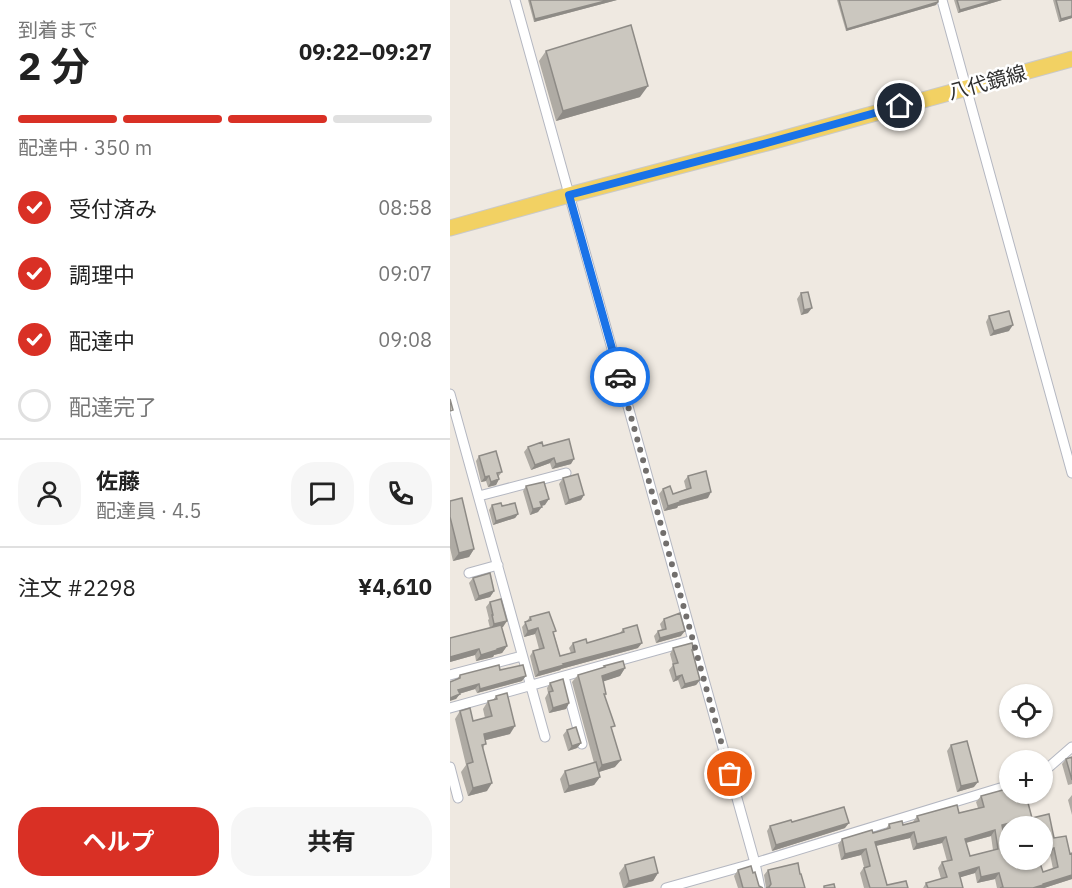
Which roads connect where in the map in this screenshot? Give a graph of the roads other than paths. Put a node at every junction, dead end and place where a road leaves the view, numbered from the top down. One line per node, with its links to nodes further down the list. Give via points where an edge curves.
1 (515, 0): 5 (street)
2 (942, 0): 4 (street)
3 (1072, 59): 4 (main road, 八代鏡線)
4 (966, 88): 5 (main road, 八代鏡線); 8 (street)
5 (569, 195): 6 (main road, 八代鏡線); 13 (street)
6 (450, 228)
7 (450, 394): 10 (street)
8 (1072, 473)
9 (566, 474): 10 (street)
10 (479, 496): 11 (street)
11 (498, 565): 12 (street); 14 (street)
12 (469, 573)
13 (693, 640): 16 (street); 26 (street)
14 (522, 656): 15 (street); 17 (street)
15 (450, 675)
16 (564, 677): 17 (street); 20 (street)
17 (531, 685): 18 (street); 19 (street)
18 (450, 708)
19 (545, 737)
20 (582, 744)
21 (1072, 747): 22 (street)
22 (1053, 763)
23 (450, 767): 25 (street)
24 (999, 788): 26 (street)
25 (458, 798)
26 (755, 863): 27 (street); 28 (street)
27 (666, 888)
28 (760, 888)

